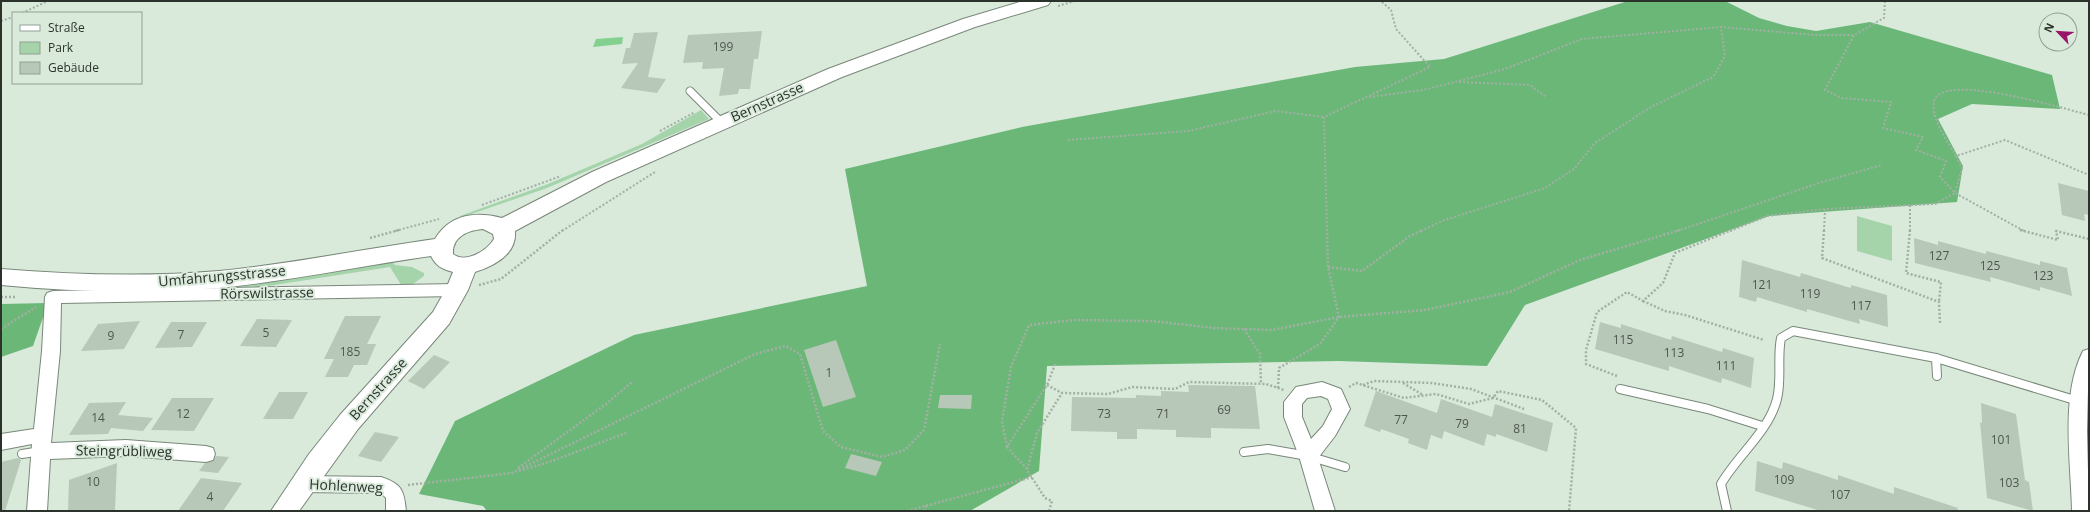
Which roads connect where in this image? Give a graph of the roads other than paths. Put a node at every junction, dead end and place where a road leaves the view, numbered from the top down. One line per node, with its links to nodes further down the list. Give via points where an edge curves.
1 (1047, 4): 3 (main road, Bernstrasse, via 969,23 835,73)
2 (690, 91): 3 (lane)
3 (721, 122): 4 (main road, Bernstrasse, via 599,177)
4 (502, 228): 5 (main road, via 491,222 474,222 450,233); 6 (main road, via 505,234 504,241 494,254 481,262)
5 (441, 246): 6 (main road, via 445,261); 7 (main road, Umfahrungsstrasse, via 216,279 84,283)
6 (466, 266): 8 (main road, Bernstrasse)
7 (1, 277)
8 (457, 290): 16 (street, Rörswilstrasse, via 53,297 51,351); 22 (main road, Bernstrasse, via 441,318 426,337 349,422)
9 (2089, 356): 13 (street, via 2084,365)
10 (1936, 358): 11 (lane); 13 (lane); 14 (lane, via 1793,331 1781,338 1778,348 1778,393 1774,408)
11 (1937, 376)
12 (1620, 389): 14 (lane, via 1708,409)
13 (2078, 402): 28 (street)
14 (1762, 426): 27 (lane, via 1729,468 1721,484)
15 (1, 442): 16 (street, Steingrübliweg)
16 (42, 443): 18 (lane); 19 (street, Steingrübliweg); 23 (street)
17 (1244, 452): 20 (lane, via 1268,449)
18 (22, 454)
19 (206, 454)
20 (1308, 456): 20 (street, via 1330,431 1341,409 1335,394 1322,389 1302,392 1293,402 1293,417); 21 (lane); 26 (street)
21 (1345, 467)
22 (302, 484): 24 (main road, Bernstrasse); 25 (street, Hohlenweg, via 381,485 395,495)
23 (37, 511)
24 (284, 511)
25 (396, 511)
26 (1325, 511)
27 (1727, 511)
28 (2082, 511)

